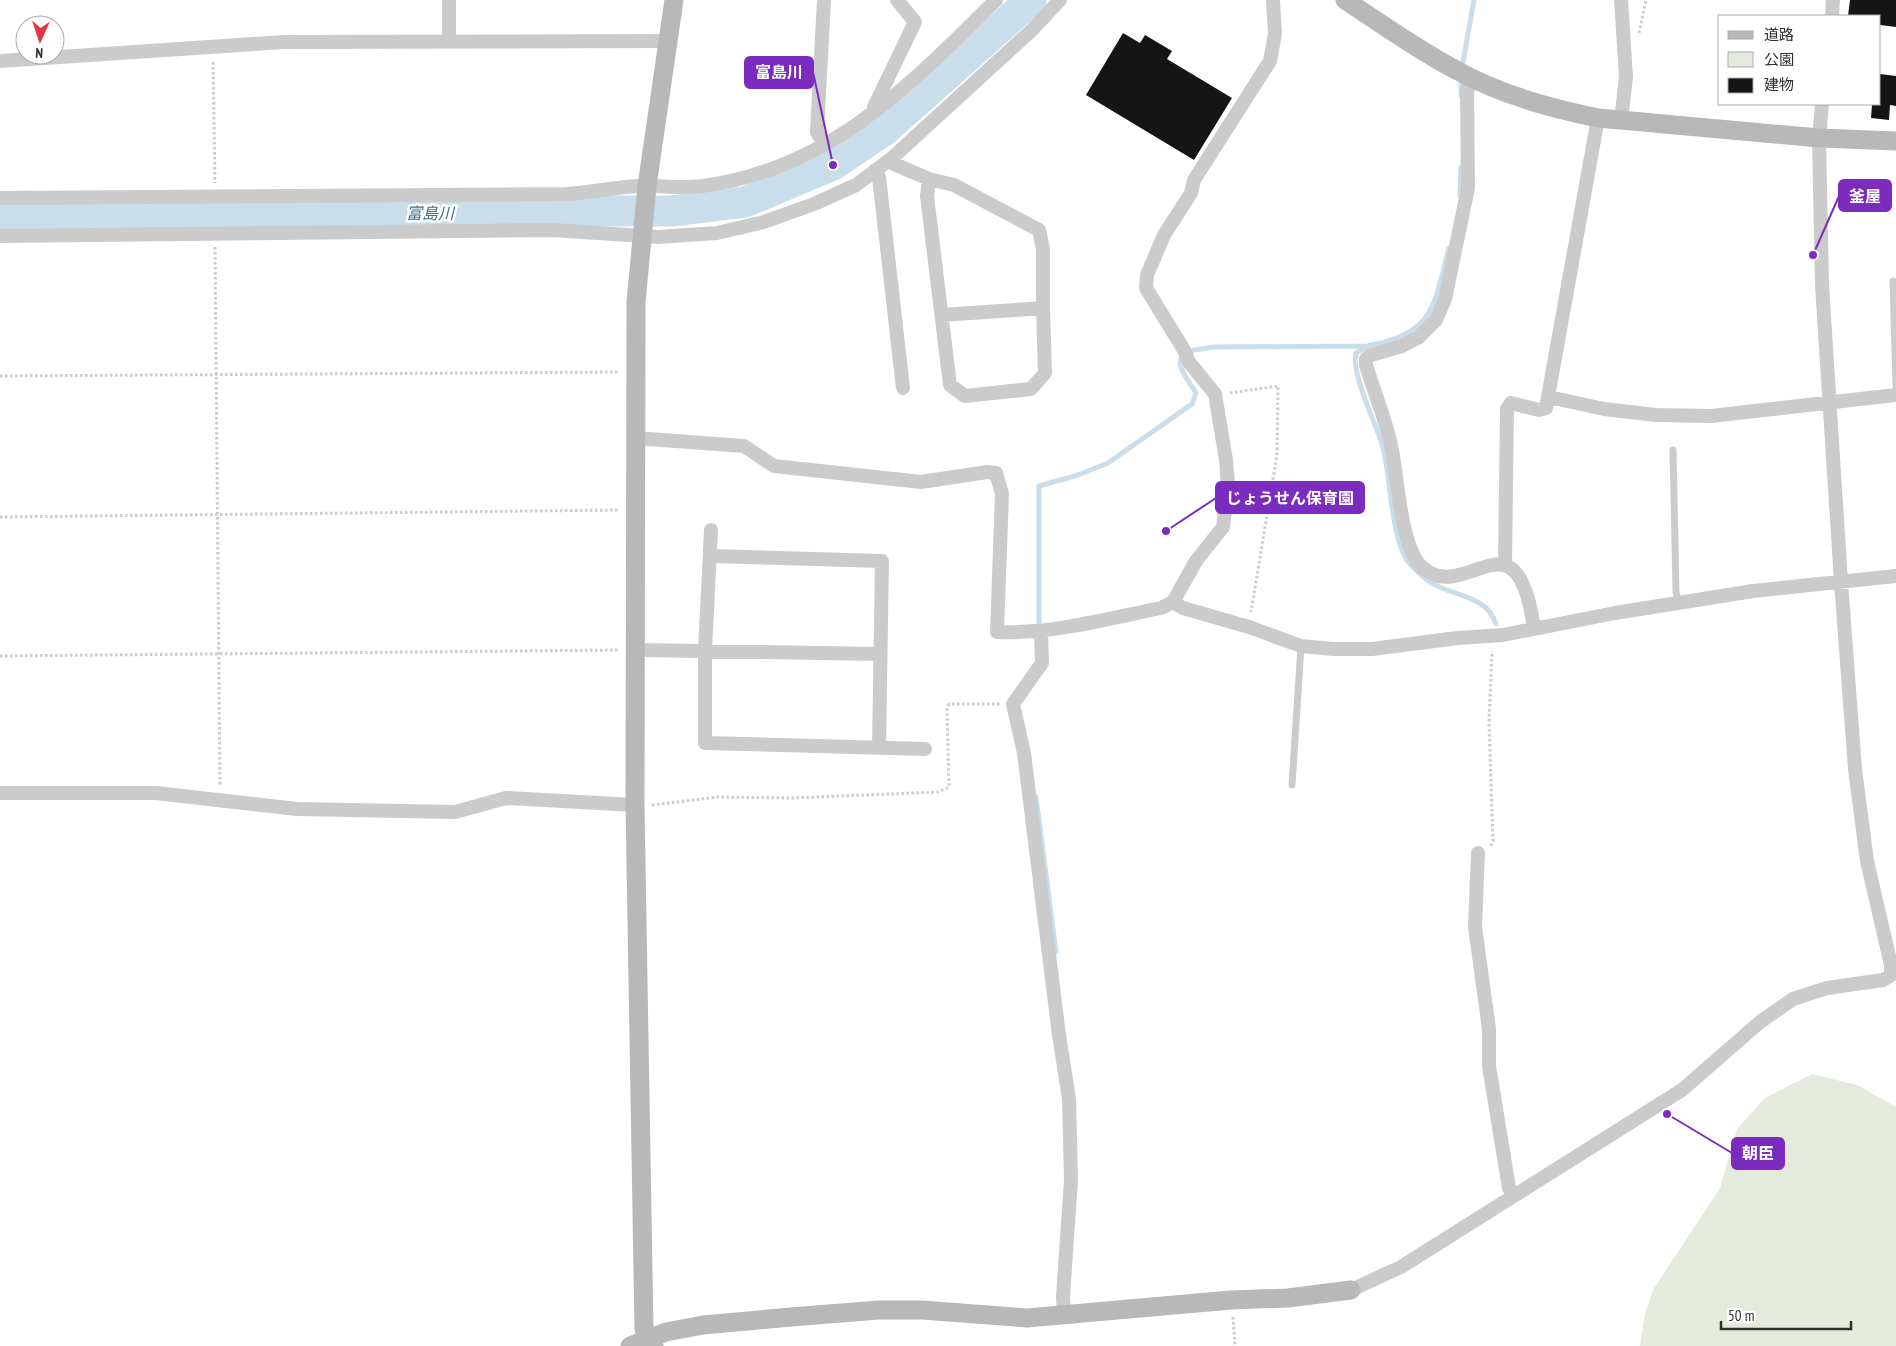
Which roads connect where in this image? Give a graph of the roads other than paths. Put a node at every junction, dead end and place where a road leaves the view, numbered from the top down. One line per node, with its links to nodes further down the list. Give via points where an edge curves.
1 (449, 0): 12 (street)
2 (674, 0): 13 (street)
3 (824, 0): 22 (street, via 817,132)
4 (897, 0): 17 (street, via 916,22 874,107)
5 (996, 0): 17 (street)
6 (1060, 0): 23 (street, via 1032,30)
7 (1273, 0): 45 (street, via 1275,34 1270,61 1194,180 1191,193 1164,235 1147,275 1146,288 1193,369 1214,394 1227,477 1223,527 1196,561)
8 (1345, 0): 15 (street)
9 (1621, 0): 19 (street, via 1626,77)
10 (1833, 0): 11 (street)
11 (1832, 15)
12 (449, 40): 13 (street); 14 (street, via 284,42)
13 (668, 41): 26 (street)
14 (0, 61)
15 (1473, 79): 18 (street, via 1512,96); 42 (street, via 1467,91 1468,188 1445,299 1436,320 1419,336 1366,359 1391,444 1409,549 1423,568 1438,576 1451,577 1486,565)
16 (1822, 105): 20 (street)
17 (874, 113): 22 (street)
18 (1598, 118): 19 (street); 36 (street)
19 (1621, 120): 20 (street)
20 (1819, 138): 21 (street); 37 (street, via 1822,285)
21 (1896, 141)
22 (825, 145): 26 (street, via 748,177 702,186)
23 (892, 158): 24 (street); 25 (street, via 894,164)
24 (875, 170): 28 (street, via 856,184 764,222 717,233); 34 (street, via 879,177)
25 (929, 179): 31 (street, via 954,185 1039,230 1043,249); 32 (street, via 927,196)
26 (647, 190): 27 (street, via 566,194); 28 (street)
27 (0, 198)
28 (642, 233): 29 (street, via 554,230); 38 (street, via 636,302)
29 (0, 236)
30 (1893, 281): 33 (lane)
31 (1043, 308): 32 (street); 32 (street, via 1045,373 1031,389 965,396 950,385)
32 (942, 315)
33 (1896, 386)
34 (903, 388)
35 (1896, 395): 37 (street)
36 (1549, 397): 37 (street, via 1604,409 1656,415 1711,416); 42 (street, via 1546,408 1539,410 1511,403 1507,409)
37 (1830, 404): 44 (street)
38 (635, 438): 48 (street, via 744,446 774,466 921,482 996,473 1002,494 997,632); 50 (street)
39 (1673, 450): 46 (lane)
40 (711, 530): 41 (street)
41 (710, 556): 51 (street); 52 (street, via 882,561)
42 (1505, 565): 47 (street, via 1516,572 1523,583)
43 (1896, 576): 44 (street)
44 (1840, 582): 46 (street); 59 (street, via 1860,815 1867,861)
45 (1173, 602): 48 (street, via 1161,608); 49 (street)
46 (1678, 603): 47 (street)
47 (1534, 629): 49 (street, via 1372,649)
48 (1041, 632): 62 (street, via 1042,663 1013,704 1027,772 1069,1099 1071,1180)
49 (1301, 646): 55 (lane)
50 (635, 650): 51 (street); 57 (street)
51 (705, 651): 52 (street); 53 (street, via 705,743)
52 (880, 654): 53 (street)
53 (879, 747): 54 (street)
54 (925, 749)
55 (1292, 785)
56 (0, 793): 57 (street, via 156,793 297,809 445,812 506,798)
57 (635, 805): 63 (street, via 644,1328)
58 (1478, 853): 60 (street, via 1475,927 1489,1029 1489,1066 1509,1188)
59 (1894, 975): 60 (street, via 1883,980 1827,988 1792,999 1760,1022 1682,1090)
60 (1513, 1194): 61 (street, via 1400,1267)
61 (1351, 1290): 62 (street)
62 (1064, 1316): 63 (street, via 1027,1318 879,1310 703,1325 666,1332)
63 (651, 1342): 64 (street)
64 (630, 1346)

